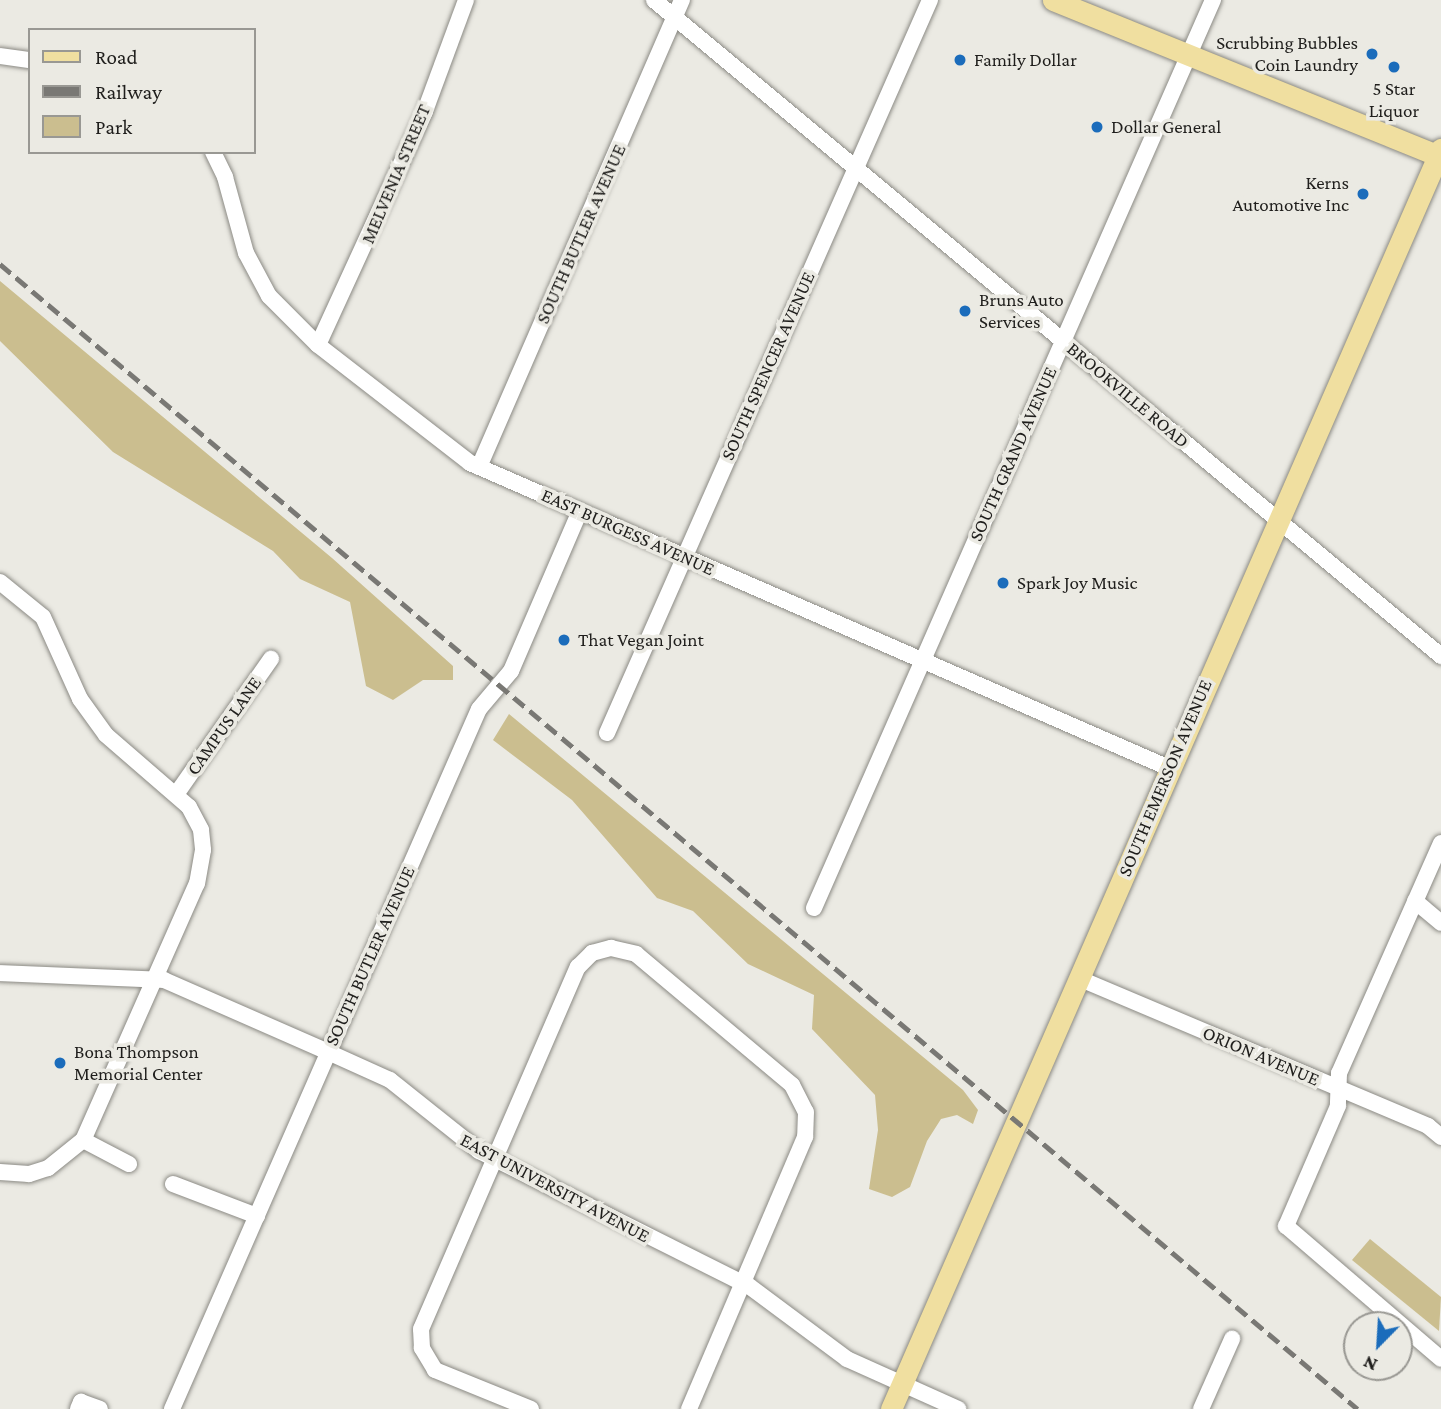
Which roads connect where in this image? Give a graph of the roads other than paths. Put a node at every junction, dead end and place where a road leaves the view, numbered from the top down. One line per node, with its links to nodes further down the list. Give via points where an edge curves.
1 (466, 0): 15 (street, MELVENIA STREET, via 425,111)
2 (654, 0): 7 (street, BROOKVILLE ROAD)
3 (682, 0): 7 (street, SOUTH BUTLER AVENUE)
4 (930, 0): 13 (street, SOUTH SPENCER AVENUE)
5 (1053, 0): 8 (main road)
6 (1213, 0): 8 (street, SOUTH GRAND AVENUE)
7 (675, 18): 13 (street, BROOKVILLE ROAD); 16 (street, SOUTH BUTLER AVENUE)
8 (1190, 54): 12 (main road); 14 (street, SOUTH GRAND AVENUE)
9 (0, 56): 10 (street)
10 (28, 60)
11 (214, 154): 15 (street, EAST BURGESS AVENUE, via 255,276 282,311)
12 (1440, 154): 18 (main road, SOUTH EMERSON AVENUE)
13 (856, 167): 14 (street, BROOKVILLE ROAD); 19 (street, SOUTH SPENCER AVENUE)
14 (1063, 340): 18 (street, BROOKVILLE ROAD); 23 (street, SOUTH GRAND AVENUE)
15 (318, 345): 16 (street, EAST BURGESS AVENUE)
16 (479, 467): 17 (street, EAST BURGESS AVENUE)
17 (580, 511): 19 (street, EAST BURGESS AVENUE); 34 (street, SOUTH BUTLER AVENUE, via 511,671 479,709)
18 (1279, 520): 21 (street, BROOKVILLE ROAD); 25 (main road, SOUTH EMERSON AVENUE)
19 (685, 556): 23 (street, EAST BURGESS AVENUE); 24 (street, SOUTH SPENCER AVENUE)
20 (0, 582): 26 (street, via 43,617 80,699 106,735)
21 (1441, 656)
22 (271, 659): 26 (street, CAMPUS LANE)
23 (922, 661): 25 (street, EAST BURGESS AVENUE); 29 (street, SOUTH GRAND AVENUE)
24 (607, 733)
25 (1169, 768): 32 (main road, SOUTH EMERSON AVENUE)
26 (177, 793): 33 (street, via 201,830 203,864)
27 (1441, 843): 28 (street)
28 (1415, 901): 30 (street); 35 (street, via 1339,1073)
29 (814, 908)
30 (1441, 923)
31 (0, 973): 33 (street, EAST UNIVERSITY AVENUE)
32 (1078, 978): 35 (street, ORION AVENUE); 46 (main road, SOUTH EMERSON AVENUE)
33 (154, 981): 34 (street, EAST UNIVERSITY AVENUE, via 169,981); 37 (street)
34 (328, 1052): 38 (street, EAST UNIVERSITY AVENUE, via 390,1080 454,1135); 42 (street, SOUTH BUTLER AVENUE)
35 (1339, 1089): 36 (street, ORION AVENUE, via 1428,1126); 45 (street, via 1338,1106 1286,1226)
36 (1441, 1137)
37 (83, 1140): 39 (street); 40 (street, via 48,1168 29,1174)
38 (494, 1159): 43 (street, EAST UNIVERSITY AVENUE); 43 (street, via 578,967 605,948 636,954 792,1085 803,1100 805,1137); 50 (street, via 425,1317 421,1342 427,1360 446,1377)
39 (130, 1164)
40 (0, 1172)
41 (173, 1184): 42 (street)
42 (257, 1216): 49 (street, SOUTH BUTLER AVENUE)
43 (743, 1283): 46 (street, EAST UNIVERSITY AVENUE, via 839,1354); 51 (street)
44 (1232, 1339): 54 (street)
45 (1441, 1360)
46 (902, 1384): 52 (main road, SOUTH EMERSON AVENUE); 53 (street, EAST UNIVERSITY AVENUE)
47 (79, 1405): 48 (street)
48 (100, 1409)
49 (172, 1409)
50 (531, 1409)
51 (689, 1409)
52 (891, 1409)
53 (958, 1409)
54 (1201, 1409)

